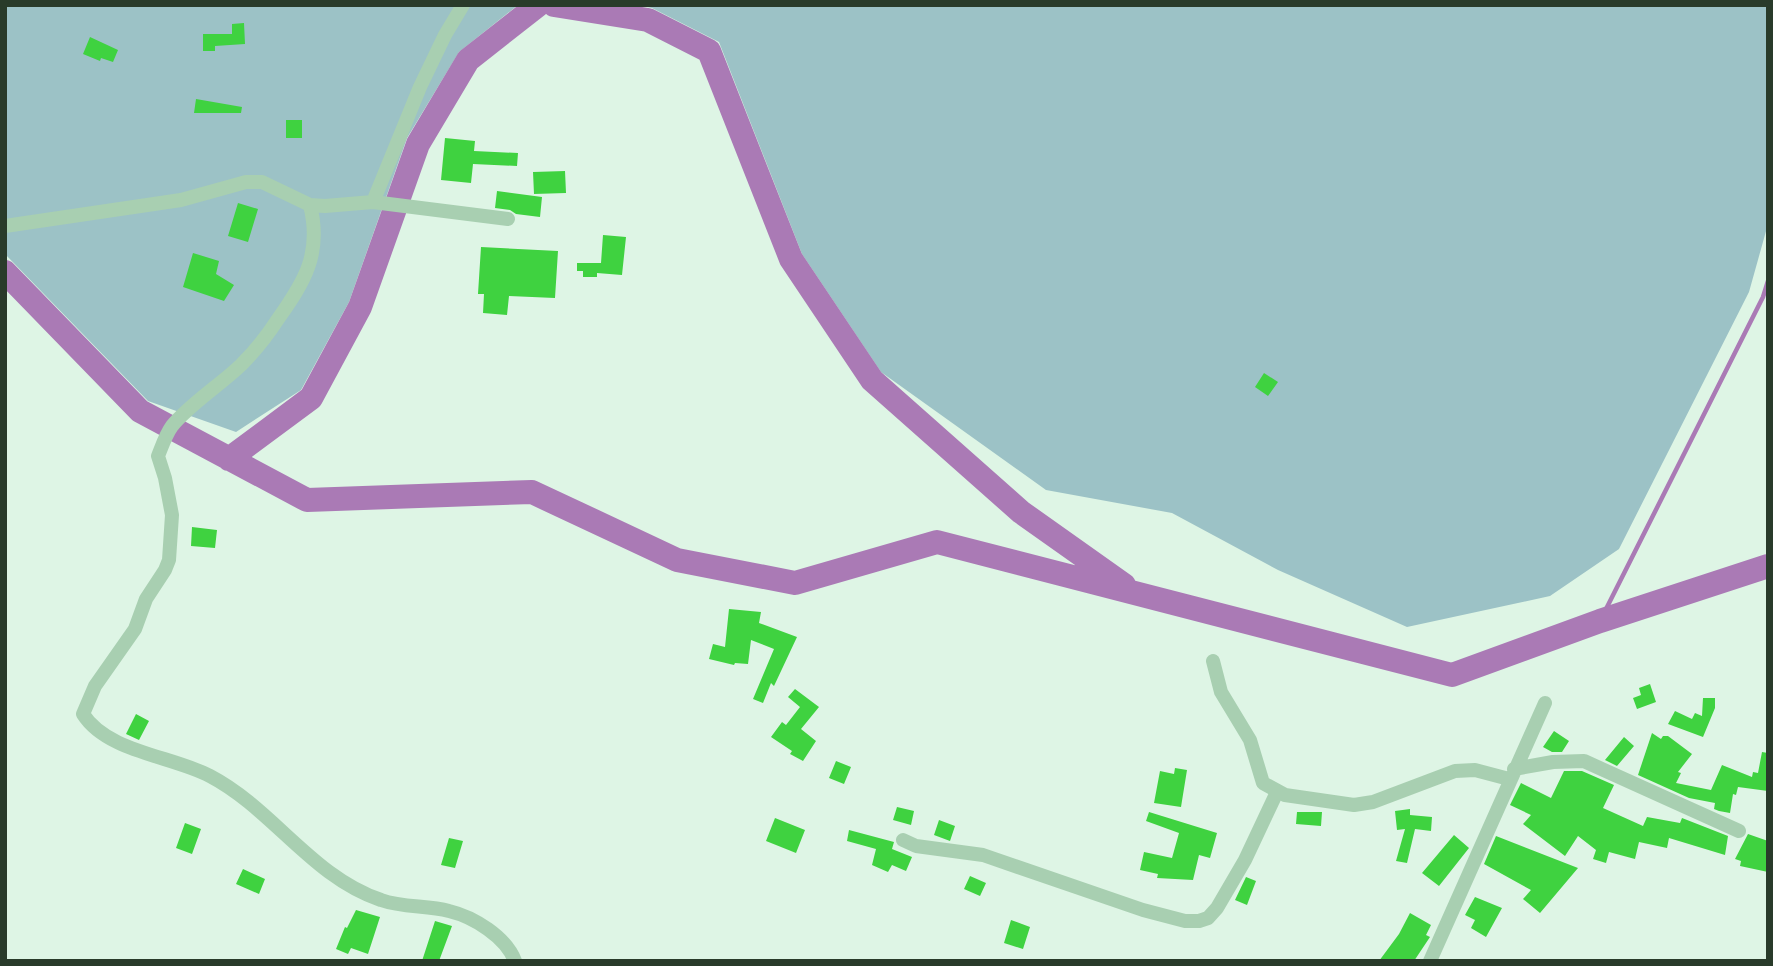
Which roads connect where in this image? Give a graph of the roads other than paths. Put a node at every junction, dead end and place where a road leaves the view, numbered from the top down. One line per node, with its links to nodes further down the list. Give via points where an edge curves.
1 (463, 5): 2 (street, via 420,87)
2 (373, 202): 3 (street); 4 (street)
3 (310, 205): 5 (street, via 262,182 246,182 181,200); 12 (street, via 313,255 295,295 260,346 171,427 158,456 172,514 169,560 146,598 135,629 95,686 83,714 90,725 120,744 175,761 231,788 307,855 357,890 383,901 464,916 505,943)
4 (508, 219)
5 (5, 226)
6 (1213, 661): 9 (street, via 1221,692 1250,740 1263,783)
7 (1545, 703): 8 (street)
8 (1512, 774): 9 (street, via 1455,771 1363,804 1330,803); 10 (street, via 1553,762 1584,761); 13 (street)
9 (1278, 792): 11 (street, via 1217,908 1199,921 1143,910 983,855 916,846)
10 (1739, 831)
11 (903, 840)
12 (515, 961)
13 (1430, 961)

